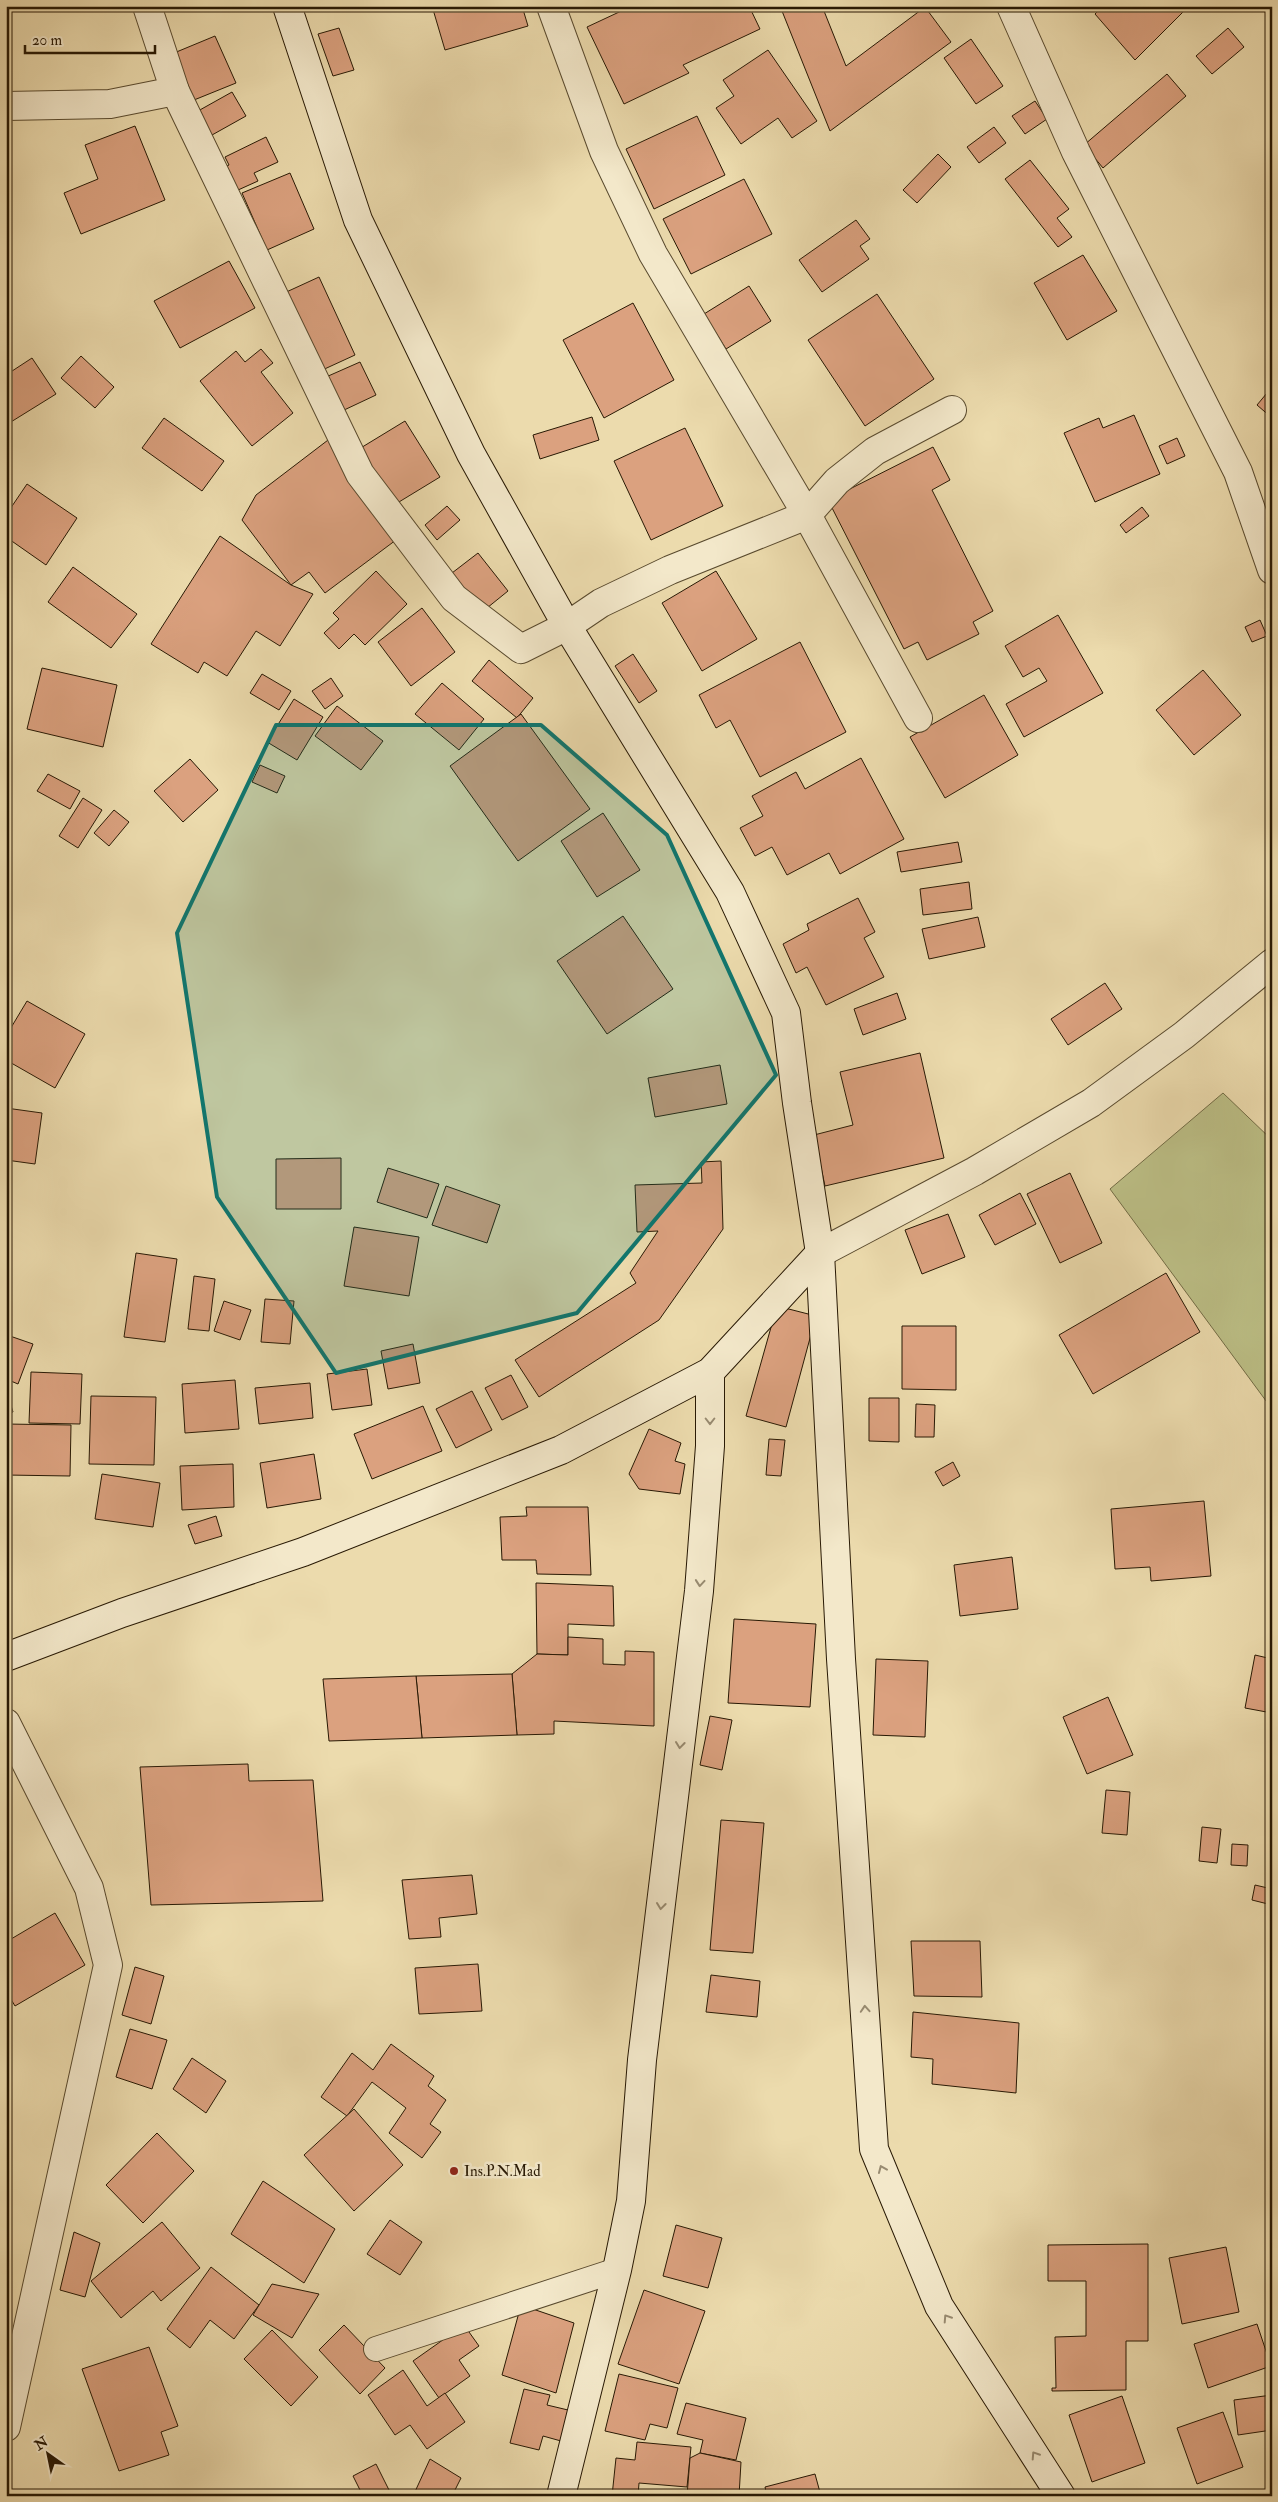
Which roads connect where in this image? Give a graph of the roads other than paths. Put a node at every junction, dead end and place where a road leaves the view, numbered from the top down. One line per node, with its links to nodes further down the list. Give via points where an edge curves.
1 (147, 6): 5 (street)
2 (287, 6): 10 (street, via 358,220 471,454)
3 (551, 6): 8 (street, via 604,151 653,254)
4 (1011, 6): 9 (street, via 1076,152 1238,472)
5 (175, 91): 6 (street, via 110,104); 10 (street, via 360,474 454,598 522,649)
6 (6, 106)
7 (952, 410): 8 (street, via 875,451 837,481)
8 (807, 515): 10 (street, via 670,570 601,603); 11 (street)
9 (1272, 570)
10 (567, 626): 13 (street, via 730,892 786,1013)
11 (918, 718)
12 (1272, 964): 13 (street, via 1184,1035 1091,1103 975,1171)
13 (820, 1253): 14 (street); 21 (street, one-way to 13, via 939,2306 874,2149 841,1659)
14 (710, 1372): 15 (street, via 561,1450 303,1552 122,1613); 17 (street, one-way to 17, via 710,1446 699,1591 642,2060 631,2201)
15 (6, 1657)
16 (6, 1723): 19 (street, via 89,1888 108,1965)
17 (617, 2270): 18 (lane); 20 (street)
18 (376, 2349)
19 (6, 2427)
20 (561, 2496)
21 (1061, 2496)

